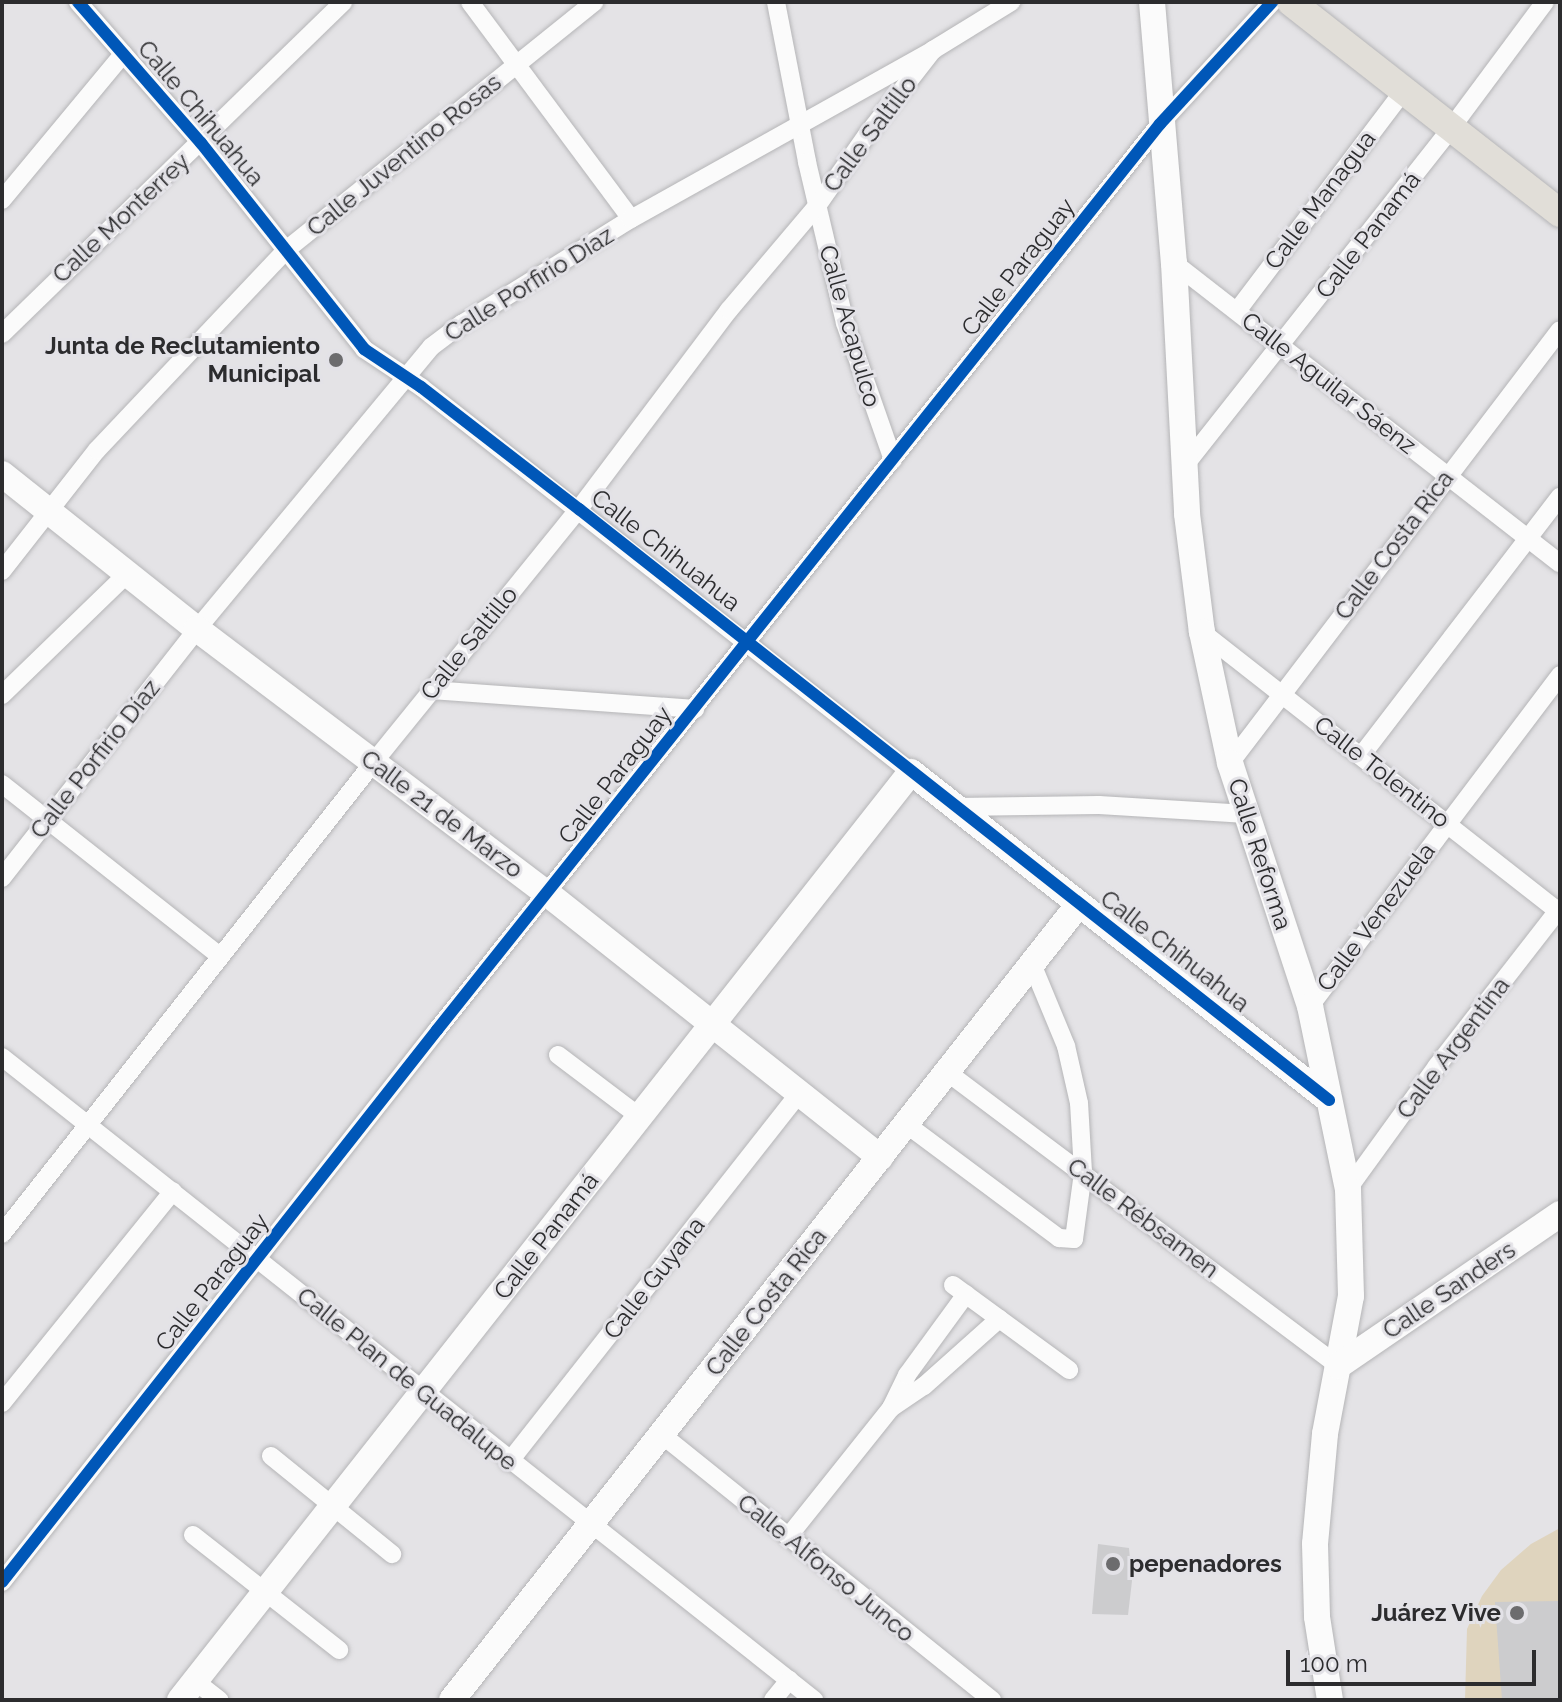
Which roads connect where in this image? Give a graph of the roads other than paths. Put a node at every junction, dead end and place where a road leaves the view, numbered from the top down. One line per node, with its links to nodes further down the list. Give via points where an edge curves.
1 (78, 2): 12 (street, Calle Chihuahua)
2 (343, 2): 18 (street, Calle Monterrey)
3 (470, 2): 13 (street)
4 (595, 2): 13 (street, Calle Juventino Rosas)
5 (776, 2): 16 (street, Calle Acapulco)
6 (1011, 2): 11 (street, Calle Porfirio Díaz)
7 (1152, 2): 15 (street, Calle Reforma)
8 (1272, 2): 15 (street, Calle Paraguay)
9 (1291, 2): 14 (main road)
10 (1545, 2): 17 (street, Calle Panamá)
11 (933, 50): 16 (street, Calle Porfirio Díaz); 20 (street, Calle Saltillo)
12 (123, 54): 18 (street, Calle Chihuahua); 19 (street)
13 (516, 65): 22 (street); 23 (street, Calle Juventino Rosas)
14 (1404, 90): 17 (main road); 25 (street, Calle Managua)
15 (1160, 124): 24 (street, Calle Reforma); 30 (street, Calle Paraguay)
16 (801, 125): 20 (street, Calle Acapulco); 22 (street, Calle Porfirio Díaz)
17 (1452, 127): 21 (main road); 28 (street, Calle Panamá)
18 (201, 143): 23 (street, Calle Chihuahua); 27 (street, Calle Monterrey)
19 (2, 200)
20 (817, 206): 30 (street, Calle Acapulco, via 845,323); 35 (street, Calle Saltillo, via 729,310)
21 (1560, 213)
22 (631, 219): 29 (street, Calle Porfirio Díaz, via 445,336)
23 (286, 250): 29 (street, Calle Chihuahua, via 354,339); 36 (street, Calle Juventino Rosas, via 97,450)
24 (1174, 263): 25 (street, Calle Aguilar Sáenz); 31 (street, Calle Reforma)
25 (1237, 311): 28 (street, Calle Aguilar Sáenz)
26 (1560, 330): 33 (street, Calle Costa Rica)
27 (2, 334)
28 (1281, 346): 31 (street, Calle Panamá); 33 (street, Calle Aguilar Sáenz)
29 (405, 376): 35 (street, Calle Chihuahua); 41 (street, Calle Porfirio Díaz)
30 (893, 460): 43 (street, Calle Paraguay)
31 (1186, 464): 42 (street, Calle Reforma)
32 (2, 474): 36 (street, Calle 21 de Marzo)
33 (1447, 475): 37 (street, Calle Aguilar Sáenz); 46 (street, Calle Costa Rica)
34 (1560, 497): 37 (street)
35 (579, 509): 43 (street, Calle Chihuahua); 45 (street, Calle Saltillo)
36 (49, 512): 39 (street, Calle Juventino Rosas); 40 (street, Calle 21 de Marzo)
37 (1529, 538): 38 (street, Calle Aguilar Sáenz); 49 (street)
38 (1560, 563)
39 (2, 571)
40 (128, 573): 41 (street, Calle 21 de Marzo); 47 (street)
41 (197, 629): 50 (street, Calle 21 de Marzo); 56 (street, Calle Porfirio Díaz)
42 (1202, 632): 46 (street, Calle Tolentino); 51 (street, Calle Reforma)
43 (748, 643): 48 (street, Calle Paraguay); 52 (street, Calle Chihuahua)
44 (1560, 675): 57 (street, Calle Venezuela)
45 (431, 690): 48 (street); 50 (street, Calle Saltillo)
46 (1280, 694): 49 (street, Calle Tolentino); 51 (street, Calle Costa Rica)
47 (2, 695)
48 (695, 709): 59 (street, Calle Paraguay)
49 (1361, 756): 57 (street, Calle Tolentino)
50 (373, 763): 59 (street, Calle 21 de Marzo); 62 (street, Calle Saltillo)
51 (1230, 763): 55 (street, Calle Reforma)
52 (911, 772): 54 (street, Calle Chihuahua); 65 (street, Calle Panamá)
53 (2, 784): 56 (street)
54 (956, 807): 55 (street, via 1099,805); 60 (street, Calle Chihuahua)
55 (1247, 814): 64 (street, Calle Reforma)
56 (47, 821): 58 (street, Calle Porfirio Díaz); 62 (street)
57 (1447, 822): 61 (street, Calle Tolentino); 64 (street, Calle Venezuela)
58 (2, 878)
59 (548, 894): 65 (street, Calle 21 de Marzo); 80 (street, Calle Paraguay)
60 (1079, 904): 63 (street, Calle Costa Rica); 70 (street, Calle Chihuahua)
61 (1559, 911): 76 (street, Calle Argentina)
62 (220, 956): 72 (street, Calle Saltillo)
63 (1032, 964): 68 (street, Calle Costa Rica); 75 (street, via 1073,1074)
64 (1310, 1006): 70 (street, Calle Reforma)
65 (712, 1025): 69 (street, Calle 21 de Marzo); 71 (street, Calle Panamá)
66 (558, 1055): 71 (street)
67 (2, 1057): 72 (street, Calle Plan de Guadalupe)
68 (947, 1072): 73 (street, Calle Costa Rica); 75 (street, Calle Rébsamen)
69 (799, 1094): 74 (street, Calle 21 de Marzo); 89 (street, Calle Guyana)
70 (1329, 1100): 76 (street, Calle Reforma)
71 (640, 1117): 84 (street, Calle Panamá)
72 (89, 1124): 77 (street, Calle Plan de Guadalupe); 79 (street, Calle Saltillo)
73 (906, 1124): 74 (street, Calle Costa Rica); 75 (street, via 1064,1241 1076,1233)
74 (880, 1157): 87 (street, Calle Costa Rica)
75 (1083, 1172): 82 (street, Calle Rébsamen)
76 (1348, 1189): 82 (street, Calle Reforma, via 1351,1296)
77 (173, 1191): 80 (street, Calle Plan de Guadalupe); 85 (street)
78 (1560, 1214): 82 (street, Calle Sanders)
79 (2, 1234)
80 (258, 1258): 84 (street, Calle Plan de Guadalupe); 95 (street, Calle Paraguay)
81 (999, 1319): 83 (street); 86 (street, via 924,1386); 86 (street, via 959,1290)
82 (1338, 1366): 105 (street, Calle Reforma, via 1318,1484 1315,1544 1317,1617)
83 (1069, 1370)
84 (423, 1392): 89 (street, Calle Plan de Guadalupe); 90 (street, Calle Panamá)
85 (2, 1403)
86 (891, 1408): 93 (street)
87 (661, 1434): 91 (street, Calle Costa Rica); 93 (street, Calle Alfonso Junco)
88 (271, 1456): 90 (street)
89 (509, 1462): 91 (street, Calle Plan de Guadalupe)
90 (333, 1506): 94 (street); 96 (street, Calle Panamá)
91 (590, 1526): 98 (street, Calle Plan de Guadalupe); 101 (street, Calle Costa Rica)
92 (193, 1535): 96 (street)
93 (788, 1537): 104 (street, Calle Alfonso Junco)
94 (392, 1554)
95 (2, 1582)
96 (265, 1592): 97 (street); 99 (street, Calle Panamá)
97 (339, 1650)
98 (789, 1680): 102 (street); 103 (street, Calle Plan de Guadalupe)
99 (187, 1691): 100 (street)
100 (219, 1700)
101 (452, 1700)
102 (773, 1700)
103 (814, 1700)
104 (992, 1700)
105 (1330, 1700)

